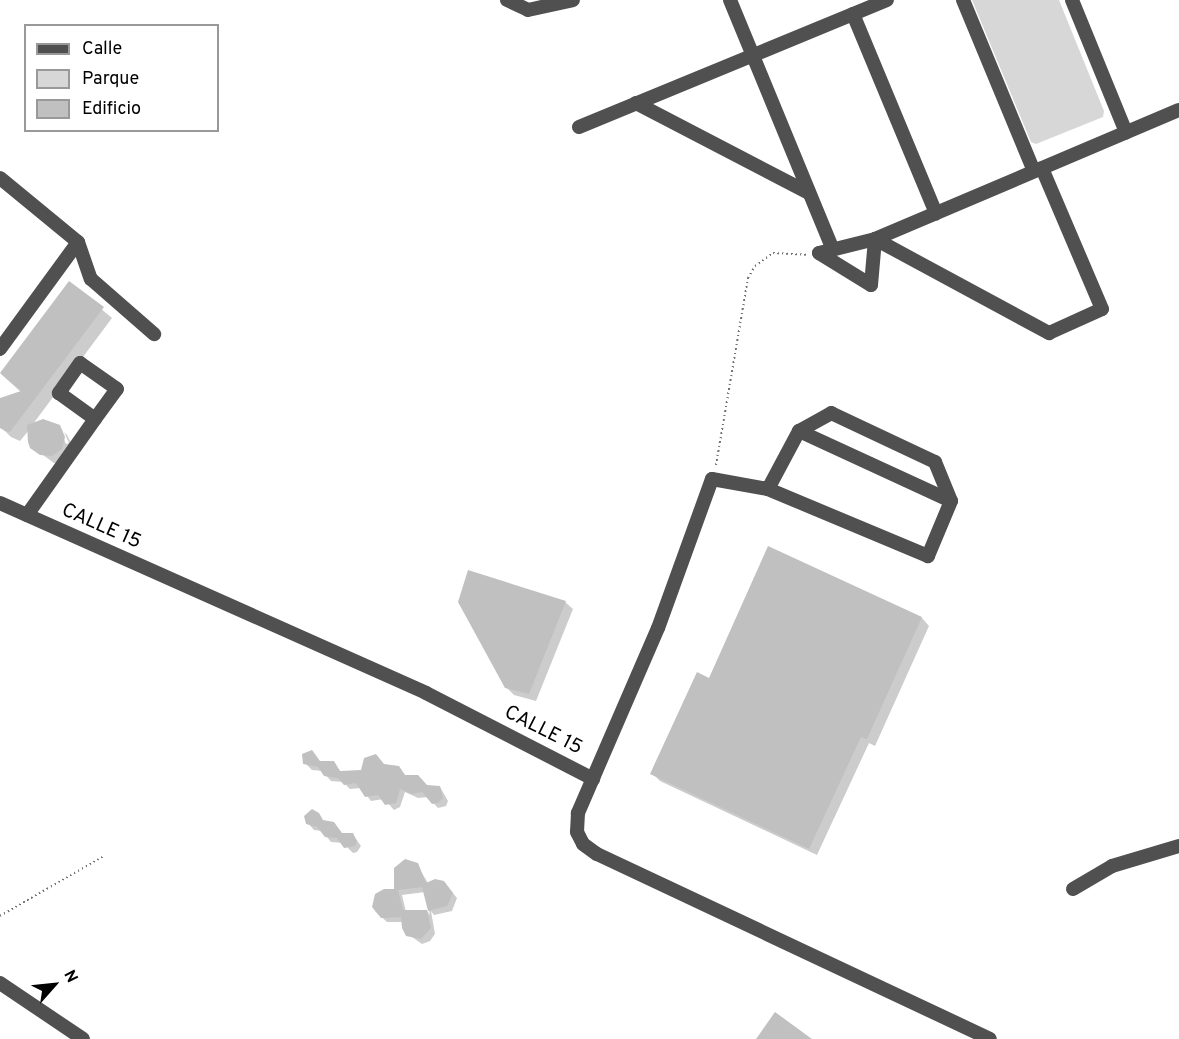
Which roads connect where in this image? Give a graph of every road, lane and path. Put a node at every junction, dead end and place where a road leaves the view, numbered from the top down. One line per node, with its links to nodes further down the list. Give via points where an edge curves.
1 (507, 0): 2 (street, via 528,10)
2 (573, 0)
3 (730, 0): 8 (street)
4 (887, 0): 7 (street)
5 (963, 0): 13 (street)
6 (1072, 0): 12 (street)
7 (853, 14): 8 (street); 16 (street)
8 (753, 55): 9 (street); 15 (street)
9 (636, 103): 11 (street); 15 (street)
10 (1179, 110): 12 (street)
11 (579, 127)
12 (1126, 132): 13 (street)
13 (1038, 170): 16 (street); 17 (street, via 1102,309 1049,333)
14 (0, 178): 18 (street)
15 (810, 193): 19 (street)
16 (936, 213): 17 (street)
17 (875, 239): 19 (street); 19 (street, via 871,285)
18 (78, 242): 20 (street, via 91,279); 21 (street)
19 (826, 252): 24 (path, via 796,256 772,253 755,266 748,278)
20 (154, 334)
21 (0, 350)
22 (95, 419): 28 (street)
23 (799, 431): 25 (street); 26 (street); 26 (street, via 831,413 935,462)
24 (712, 479): 25 (street); 29 (street, via 658,628)
25 (768, 489): 26 (street, via 928,556)
26 (951, 501)
27 (0, 503): 28 (street, CALLE 15)
28 (27, 515): 29 (street, CALLE 15, via 426,693)
29 (593, 779): 36 (street, CALLE 15, via 578,813 577,832 583,844 597,854)
30 (1179, 846): 32 (street, via 1112,867)
31 (104, 856): 33 (path)
32 (1073, 889)
33 (0, 916)
34 (0, 983): 35 (street)
35 (83, 1039)
36 (990, 1039)

